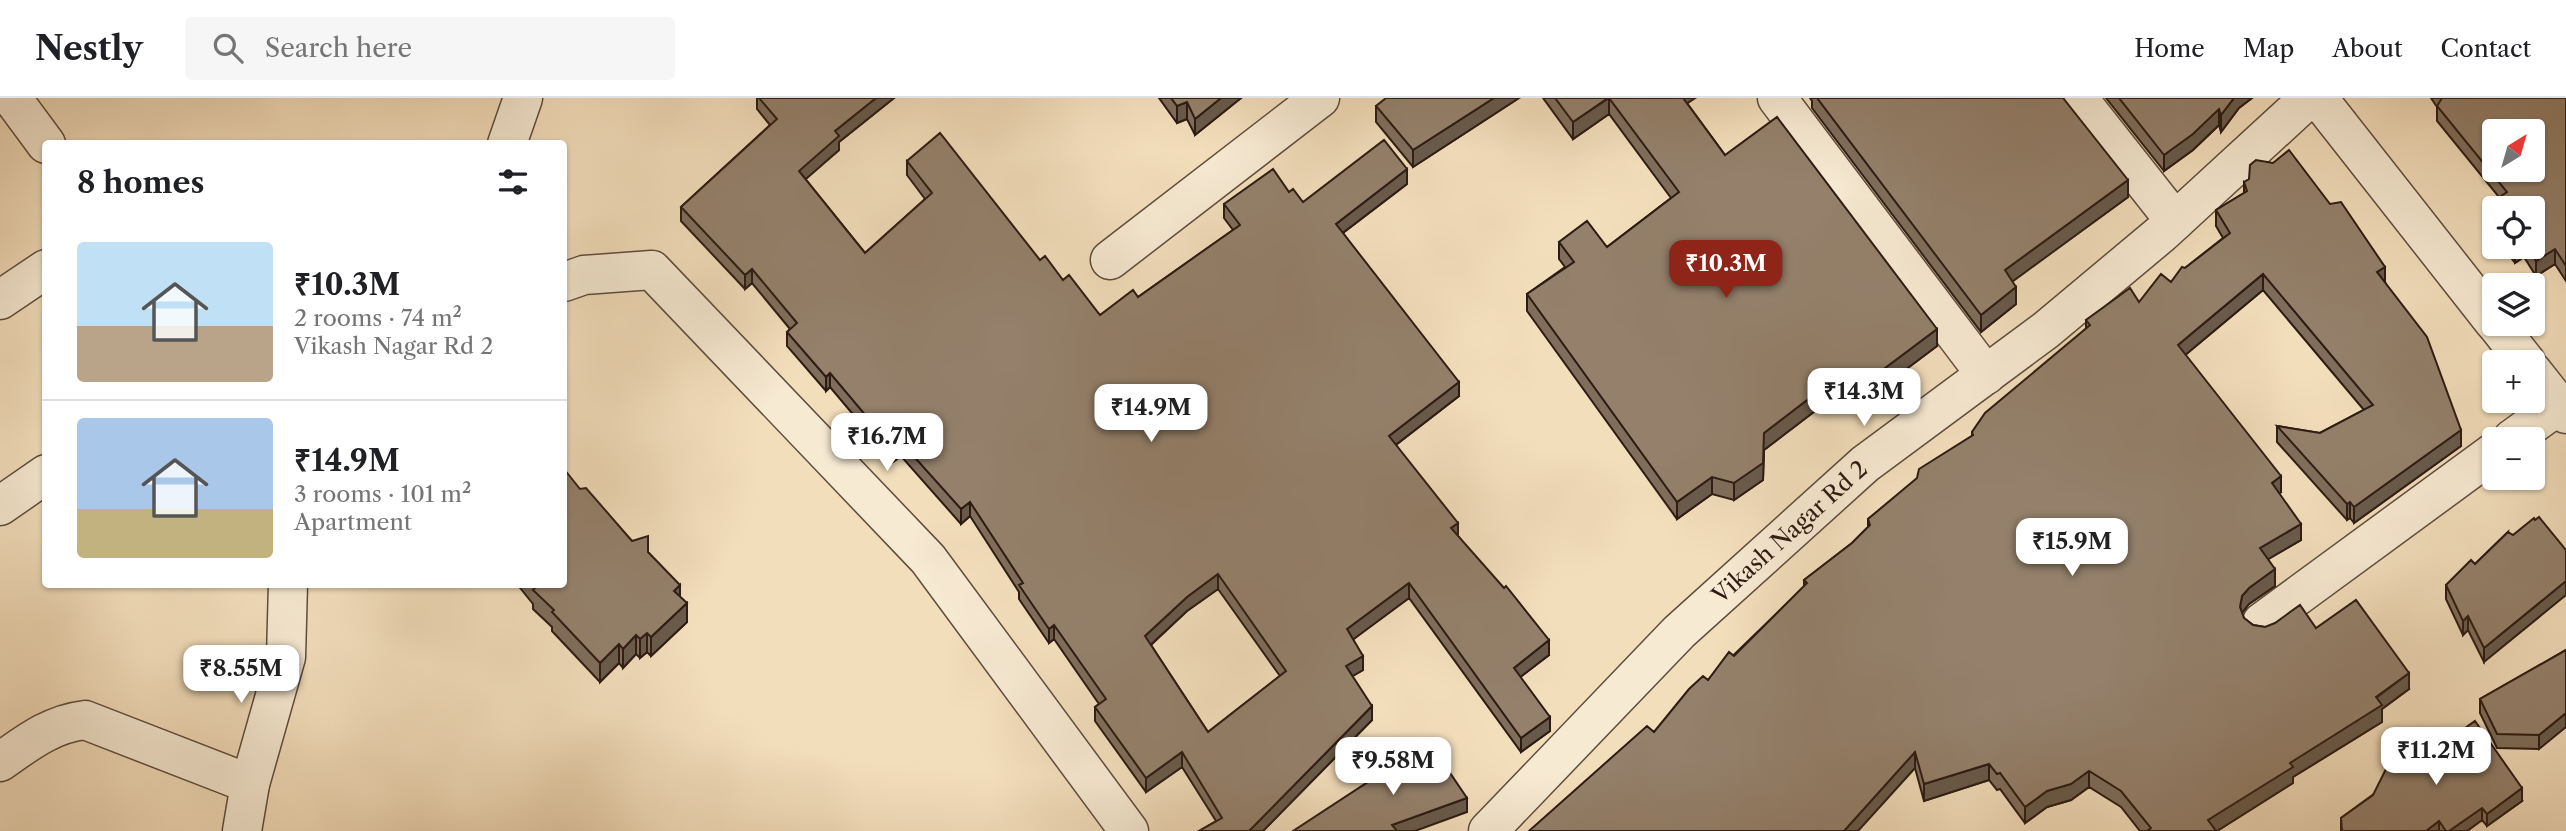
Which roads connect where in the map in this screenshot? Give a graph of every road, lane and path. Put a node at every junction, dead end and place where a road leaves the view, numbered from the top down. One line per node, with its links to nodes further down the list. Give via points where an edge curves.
1 (12, 98): 9 (street)
2 (523, 98): 10 (street)
3 (1320, 98): 12 (street)
4 (1777, 98): 19 (street)
5 (2078, 98): 11 (street)
6 (2309, 98): 8 (street, Vikash Nagar Rd 2)
7 (2318, 98): 16 (street)
8 (2278, 115): 11 (street, Vikash Nagar Rd 2)
9 (43, 140)
10 (508, 140)
11 (2175, 221): 19 (street, Vikash Nagar Rd 2)
12 (1110, 260)
13 (42, 272): 15 (street)
14 (567, 281): 31 (street, via 584,275 652,270 928,559)
15 (0, 300)
16 (2482, 306)
17 (2505, 336): 18 (street)
18 (2516, 350)
19 (1986, 375): 32 (street, Vikash Nagar Rd 2, via 1865,464 1679,632)
20 (2545, 387): 21 (street)
21 (2562, 409): 22 (street)
22 (2532, 427)
23 (2482, 461): 27 (street)
24 (42, 477): 25 (street)
25 (0, 506)
26 (288, 588): 29 (street, via 286,657)
27 (2262, 622)
28 (0, 762): 29 (street, via 41,733 85,720)
29 (250, 784): 30 (street)
30 (242, 831)
31 (1129, 831)
32 (1488, 831)

